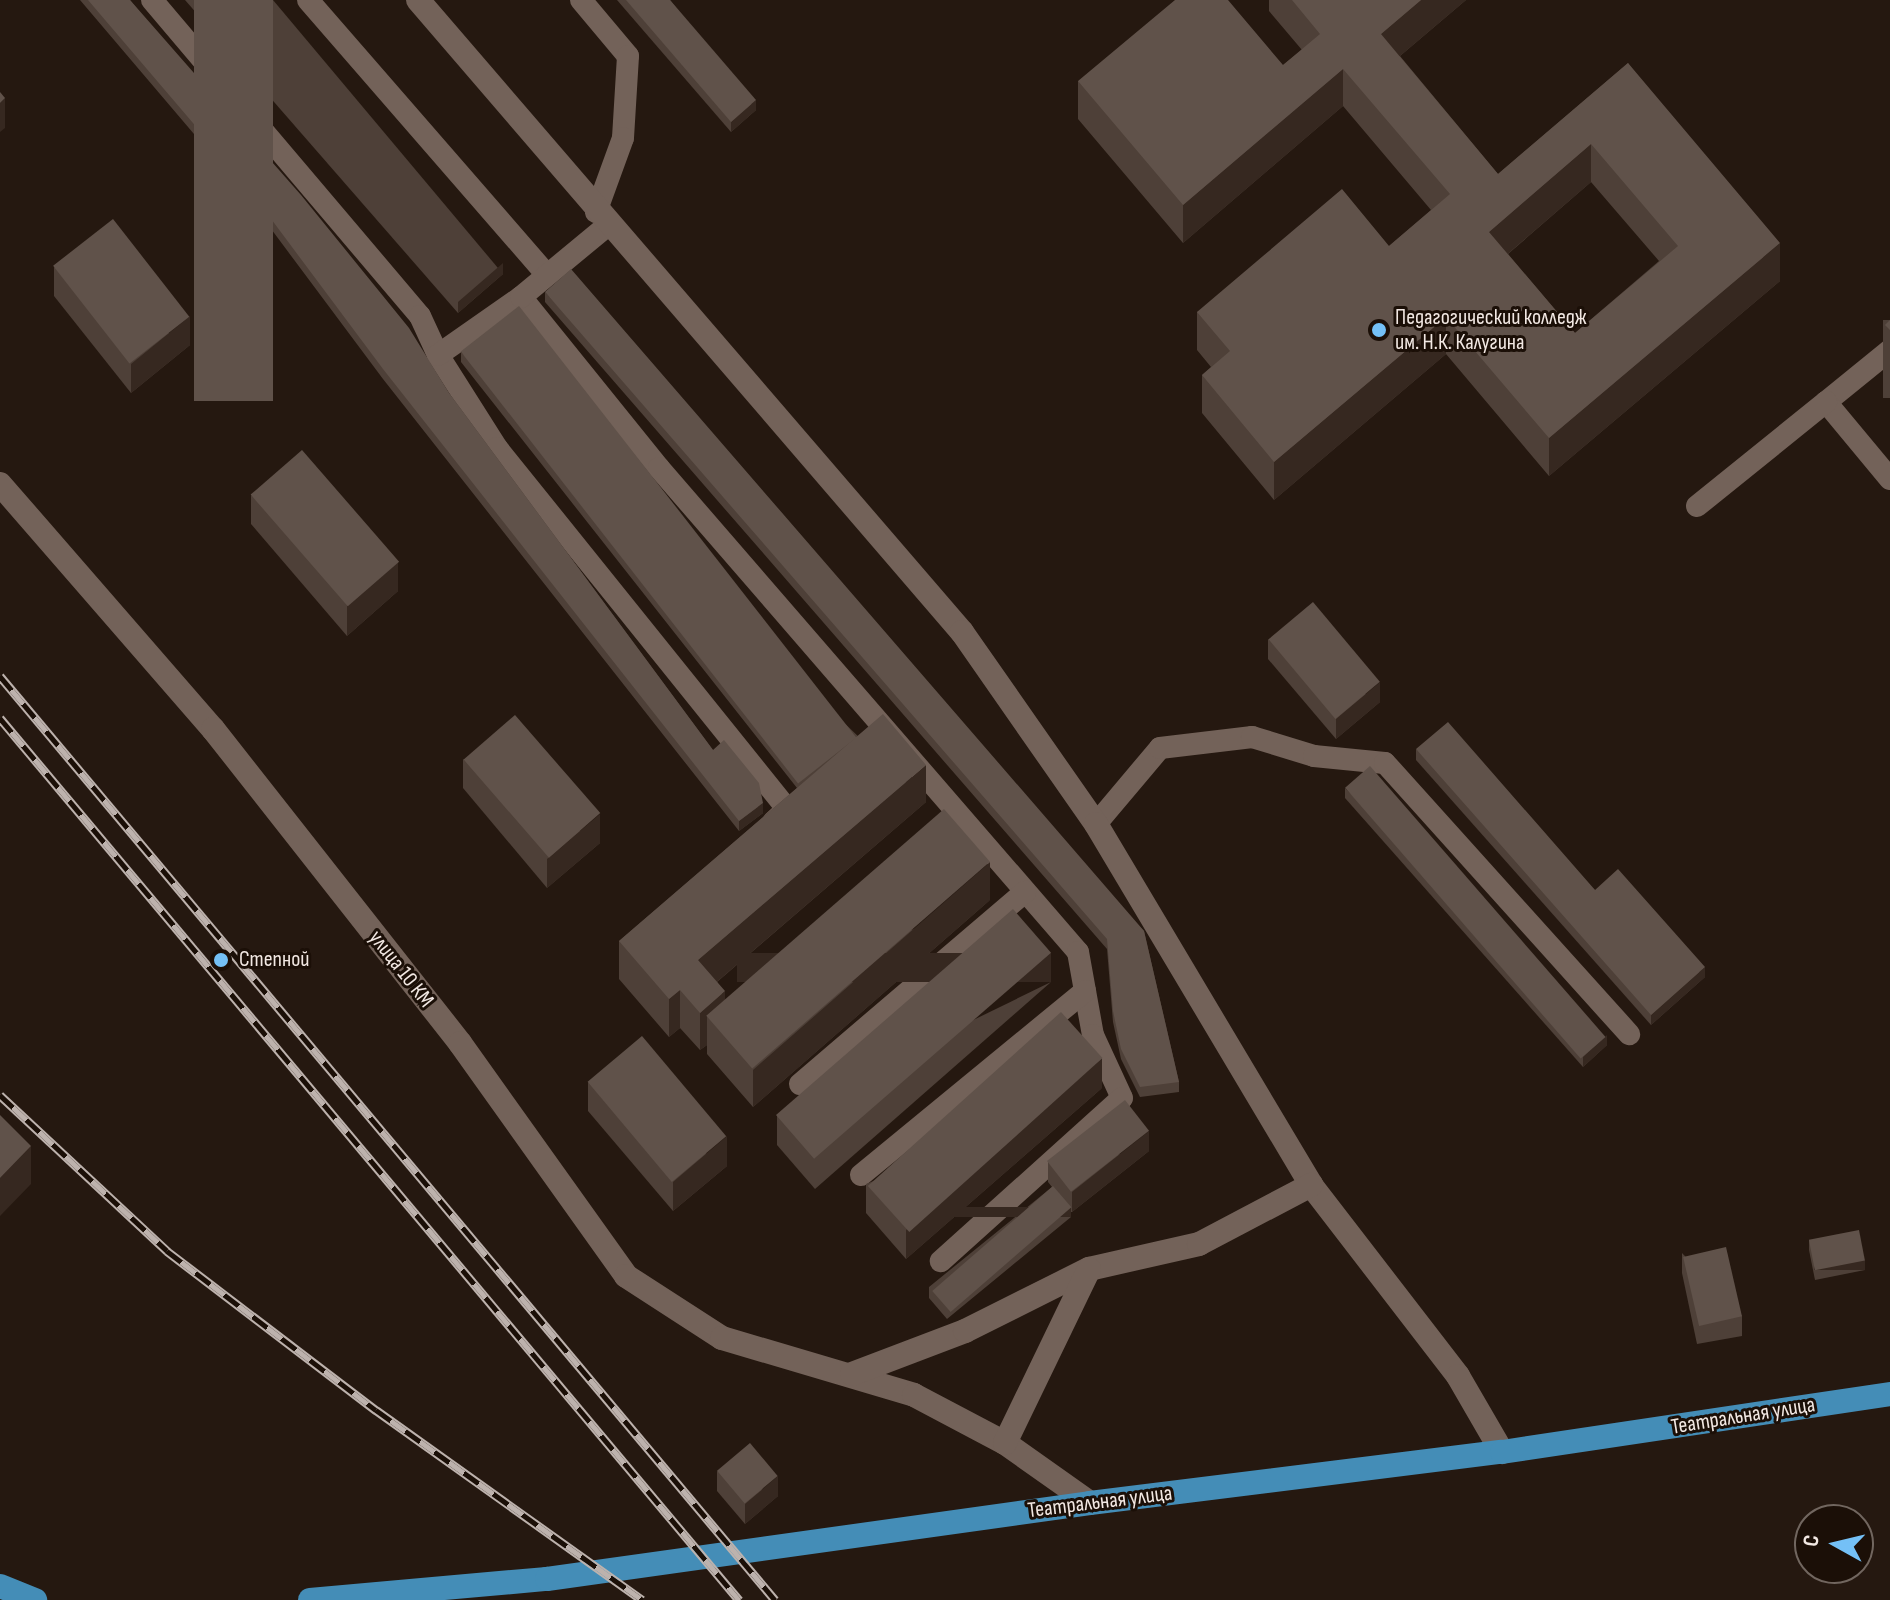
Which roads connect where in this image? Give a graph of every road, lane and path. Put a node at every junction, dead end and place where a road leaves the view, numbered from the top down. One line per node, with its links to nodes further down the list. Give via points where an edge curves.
1 (152, 0): 9 (lane, via 420,316)
2 (308, 0): 6 (lane)
3 (418, 0): 5 (street)
4 (581, 0): 5 (lane, via 628,56 623,138)
5 (602, 219): 6 (lane); 14 (street, via 962,632)
6 (545, 273): 7 (lane)
7 (521, 297): 9 (lane); 16 (lane, via 944,809)
8 (1890, 350): 10 (lane)
9 (438, 355): 15 (lane, via 497,448 787,809)
10 (1826, 402): 11 (lane); 13 (lane)
11 (1890, 479)
12 (0, 484): 24 (street, улица 10 КМ, via 223,742 460,1043 626,1276 722,1338)
13 (1697, 506)
14 (1096, 824): 18 (lane, via 1160,748 1252,737 1314,756 1385,763); 21 (street)
15 (758, 835)
16 (1025, 892): 17 (lane, via 1078,952); 19 (lane)
17 (1085, 991): 20 (lane); 22 (lane, via 1093,1035 1122,1098)
18 (1629, 1034)
19 (800, 1084)
20 (861, 1175)
21 (1311, 1185): 23 (street, via 1199,1244); 27 (street, via 1458,1376)
22 (941, 1261)
23 (1089, 1269): 24 (street, via 965,1331); 26 (street)
24 (852, 1374): 26 (street, улица 10 КМ, via 914,1395)
25 (1890, 1394): 27 (main road, Театральная улица)
26 (1005, 1443): 28 (street, улица 10 КМ)
27 (1502, 1452): 28 (main road, Театральная улица)
28 (1090, 1503): 31 (main road, Театральная улица, via 547,1579)
29 (0, 1586): 30 (main road)
30 (35, 1600)
31 (310, 1600)

